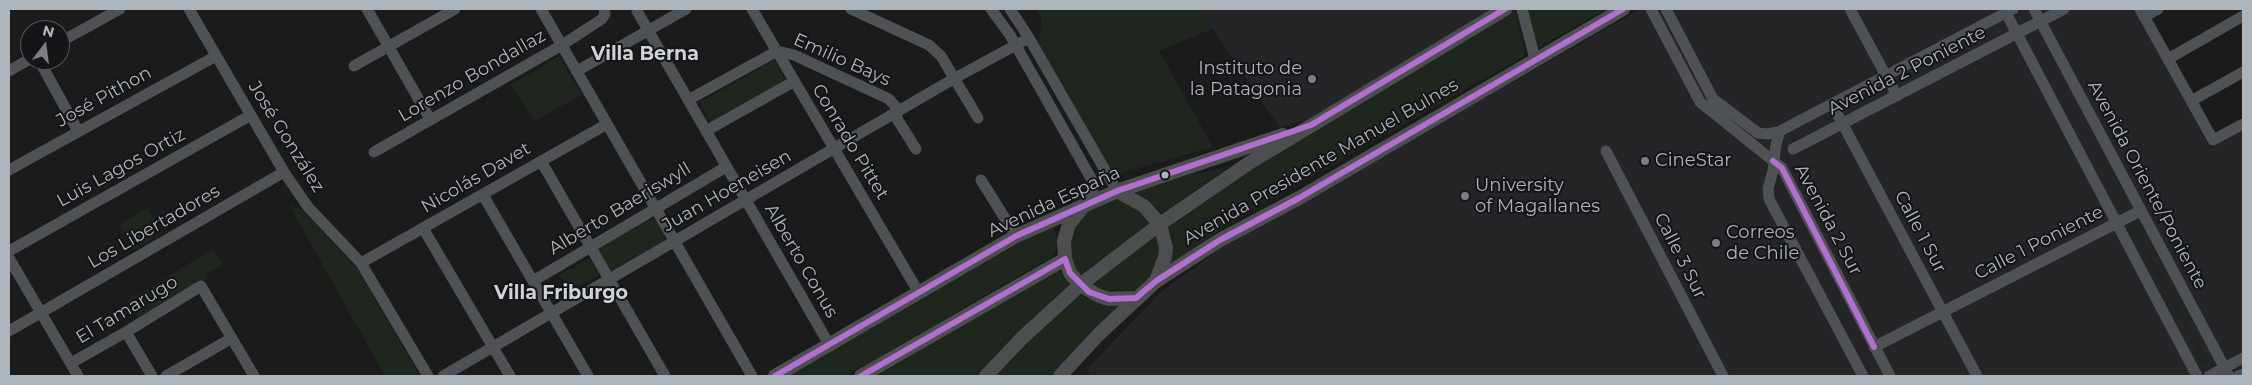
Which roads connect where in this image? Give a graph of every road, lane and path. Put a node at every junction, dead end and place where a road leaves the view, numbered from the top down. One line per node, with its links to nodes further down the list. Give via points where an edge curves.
1 (120, 9): 28 (street)
2 (189, 9): 34 (street, José González)
3 (368, 9): 32 (street)
4 (455, 9): 32 (street)
5 (541, 9): 30 (street)
6 (604, 9): 30 (street, Lorenzo Bondallaz, via 602,19)
7 (686, 9): 26 (street)
8 (752, 9): 33 (street, Conrado Pittet)
9 (851, 9): 44 (street, via 929,45 941,56)
10 (991, 9): 31 (street)
11 (1010, 9): 29 (street)
12 (1505, 9): 57 (main road, Avenida Presidente Manuel Bulnes)
13 (1522, 9): 35 (street)
14 (1623, 9): 35 (main road, Avenida Presidente Manuel Bulnes)
15 (1651, 9): 67 (street, via 1700,102)
16 (1666, 9): 60 (street, via 1713,98 1758,133)
17 (1850, 9): 43 (street)
18 (2034, 9): 25 (street, Avenida Oriente/Poniente)
19 (2064, 9): 25 (street, Avenida 2 Poniente)
20 (2158, 9): 23 (street)
21 (2008, 10): 27 (street); 43 (street, Avenida 2 Poniente)
22 (637, 11): 26 (street, Alberto Conus)
23 (2142, 13): 36 (street)
24 (2243, 16): 36 (street)
25 (2041, 21): 27 (street, Avenida 2 Poniente); 77 (street, Avenida Oriente/Poniente)
26 (648, 30): 41 (street); 47 (street, Alberto Conus)
27 (2017, 34): 46 (street, Avenida 2 Poniente); 78 (street)
28 (70, 36)
29 (1029, 38): 31 (street, Juan Hoeneisen); 72 (street)
30 (562, 45): 41 (street); 53 (street, Lorenzo Bondallaz)
31 (1015, 46): 44 (street, Juan Hoeneisen); 75 (street, via 1092,180 1093,188)
32 (389, 47): 38 (street); 53 (street)
33 (777, 51): 45 (street, Conrado Pittet); 47 (street, Emilio Bays); 50 (street, Emilio Bays, via 794,55 889,99)
34 (216, 56): 51 (street, José González); 58 (street, José Pithon)
35 (1535, 59): 90 (main road, Avenida Presidente Manuel Bulnes, via 1299,198 1220,240)
36 (2168, 59): 48 (street)
37 (20, 65): 40 (street)
38 (354, 66)
39 (44, 70): 58 (street)
40 (9, 71)
41 (577, 71): 54 (street)
42 (2243, 72): 48 (street)
43 (1887, 76): 46 (street); 49 (street, Avenida 2 Poniente)
44 (955, 78): 50 (street, Juan Hoeneisen); 52 (street)
45 (793, 82): 59 (street); 61 (street, Conrado Pittet)
46 (1897, 96): 55 (street, Avenida 2 Poniente)
47 (688, 100): 59 (street, Alberto Conus)
48 (2192, 101): 56 (street, via 2213,140)
49 (1832, 104): 55 (street, Calle 1 Sur); 60 (street, Avenida 2 Poniente)
50 (896, 112): 61 (street, Juan Hoeneisen); 62 (street, Emilio Bays)
51 (251, 115): 70 (street, José González); 84 (street, Luis Lagos Ortiz)
52 (978, 118)
53 (430, 119): 65 (street, Lorenzo Bondallaz)
54 (607, 124): 66 (street, Nicolás Davet); 76 (street)
55 (1843, 124): 63 (street, Avenida 2 Poniente); 96 (street, Calle 1 Sur)
56 (2243, 124)
57 (1311, 125): 72 (main road, Avenida España); 79 (main road, Avenida Presidente Manuel Bulnes)
58 (78, 131): 69 (street, José Pithon)
59 (706, 131): 68 (street, Alberto Conus)
60 (1780, 131): 67 (street)
61 (833, 149): 74 (street, Juan Hoeneisen); 92 (street, Conrado Pittet)
62 (916, 149)
63 (1792, 149)
64 (1606, 151): 122 (street, Calle 3 Sur)
65 (374, 152)
66 (541, 161): 73 (street, Nicolás Davet); 83 (street)
67 (1774, 161): 102 (street, Avenida 2 Sur, via 1782,168); 123 (street, Avenida 2 Sur, via 1769,199)
68 (726, 167): 74 (street, Alberto Conus); 76 (street, Alberto Baeriswyll)
69 (9, 170)
70 (284, 172): 87 (street, José González, via 308,207); 94 (street, Los Libertadores)
71 (981, 180): 81 (street)
72 (1117, 191): 75 (main road, Avenida España); 79 (main road, via 1144,206)
73 (483, 194): 80 (street, Nicolás Davet); 89 (street)
74 (746, 200): 82 (street, Juan Hoeneisen); 100 (street, Alberto Conus)
75 (1087, 204): 81 (main road, Avenida España); 86 (main road, via 1074,216 1066,232)
76 (656, 208): 82 (street); 83 (street, Alberto Baeriswyll)
77 (2140, 211): 78 (street, Calle 1 Poniente); 106 (street, Avenida Oriente/Poniente)
78 (2116, 223): 96 (street, Calle 1 Poniente); 126 (street)
79 (1160, 224): 90 (main road, via 1165,257); 91 (main road, Avenida Presidente Manuel Bulnes)
80 (423, 228): 87 (street, Nicolás Davet); 101 (street)
81 (1016, 236): 92 (main road, Avenida España)
82 (675, 242): 88 (street, Juan Hoeneisen); 117 (street)
83 (590, 247): 88 (street); 89 (street, Alberto Baeriswyll)
84 (9, 251)
85 (9, 258): 94 (street)
86 (1065, 259): 91 (main road, via 1070,273); 119 (main road)
87 (361, 263): 112 (street, José González)
88 (609, 280): 95 (street, Juan Hoeneisen); 116 (street)
89 (532, 281): 95 (street)
90 (1156, 281): 93 (main road, Avenida Presidente Manuel Bulnes)
91 (1080, 285): 93 (main road, via 1109,299); 120 (main road, Avenida Presidente Manuel Bulnes)
92 (919, 293): 100 (main road, Avenida España)
93 (1136, 298): 105 (main road, Avenida Presidente Manuel Bulnes, via 1098,334)
94 (41, 312): 97 (street); 104 (street)
95 (551, 312): 101 (street, Juan Hoeneisen); 115 (street)
96 (1943, 312): 102 (street, Calle 1 Poniente); 125 (street, Calle 1 Sur)
97 (9, 331)
98 (126, 332): 99 (street, El Tamarugo, via 201,286); 104 (street, El Tamarugo); 109 (street)
99 (232, 338): 110 (street); 111 (street)
100 (830, 346): 118 (main road, Avenida España)
101 (493, 347): 113 (street, Juan Hoeneisen); 114 (street)
102 (1874, 347): 124 (street, Avenida 2 Sur)
103 (2243, 358): 106 (street)
104 (71, 363): 108 (street)
105 (1074, 371): 121 (main road, Avenida Presidente Manuel Bulnes)
106 (2226, 372): 127 (street)
107 (2243, 374): 128 (street)
108 (78, 376)
109 (152, 376)
110 (166, 376)
111 (254, 376)
112 (428, 376)
113 (443, 376)
114 (510, 376)
115 (588, 376)
116 (665, 376)
117 (752, 376)
118 (775, 376)
119 (861, 376)
120 (986, 376)
121 (1060, 376)
122 (1723, 376)
123 (1863, 376)
124 (1890, 376)
125 (1977, 376)
126 (2197, 376)
127 (2209, 376)
128 (2238, 376)

